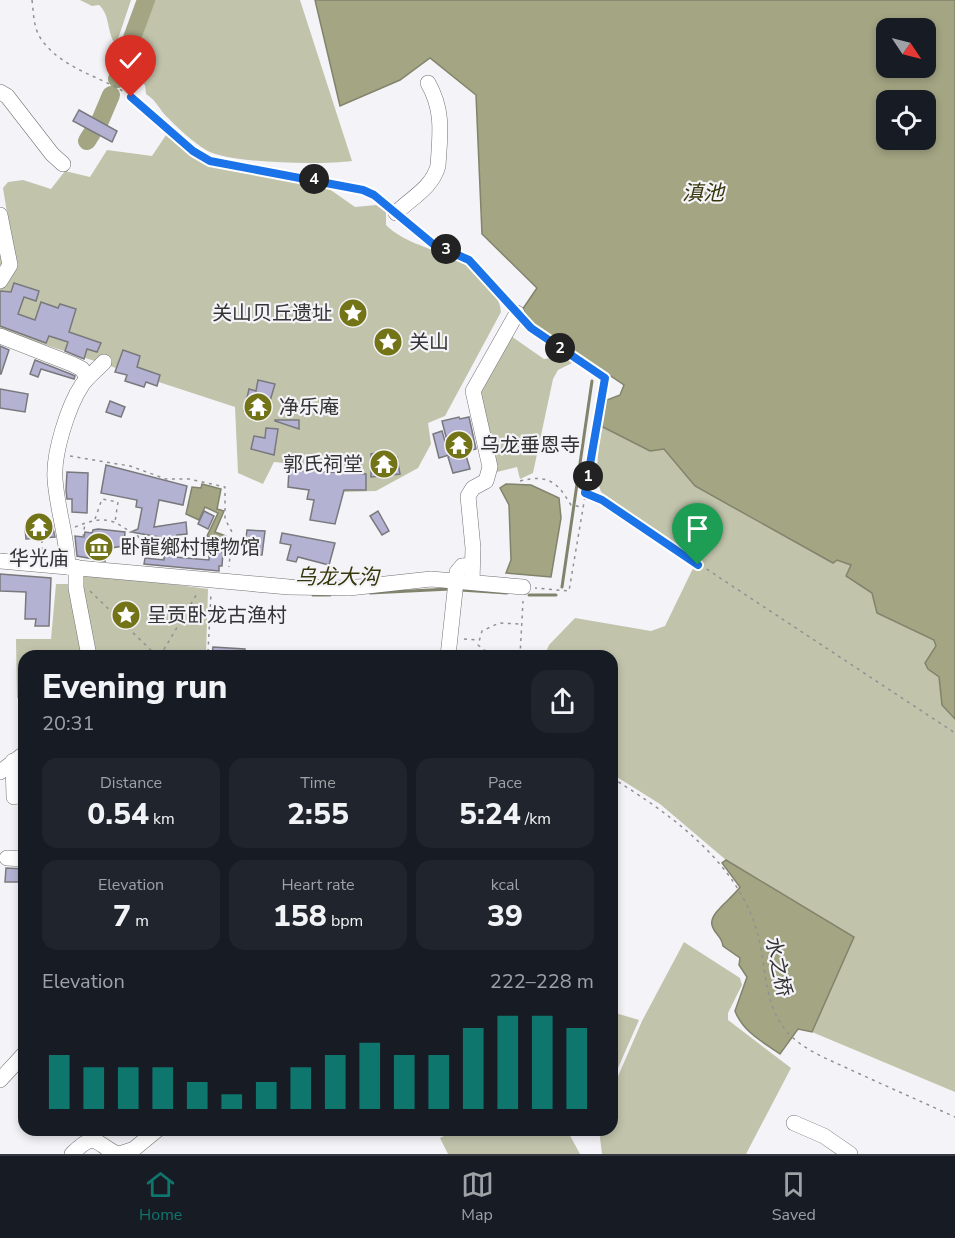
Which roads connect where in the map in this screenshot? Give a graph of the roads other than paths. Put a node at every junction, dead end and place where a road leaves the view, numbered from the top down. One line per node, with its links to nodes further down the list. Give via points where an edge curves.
1 (428, 83): 4 (street, via 439,110 438,166 415,199)
2 (0, 92): 3 (street)
3 (63, 164)
4 (396, 213)
5 (0, 215): 6 (street, via 10,265)
6 (0, 281)
7 (517, 313): 12 (street, via 473,391 490,467 486,481 468,496)
8 (0, 336): 10 (street, via 72,364 82,369)
9 (104, 362): 10 (street)
10 (87, 378): 13 (street, via 71,407 55,478)
11 (0, 561): 13 (street)
12 (472, 565): 14 (street, via 459,568); 15 (street)
13 (73, 570): 14 (street, via 208,584 329,588 417,580); 17 (street)
14 (455, 581): 15 (street); 18 (street)
15 (472, 582): 16 (street)
16 (523, 587)
17 (87, 650)
18 (449, 650)
19 (18, 759): 21 (street)
20 (18, 766): 22 (street)
21 (0, 772)
22 (14, 797)
23 (7, 858): 24 (street)
24 (18, 859)
25 (18, 1060): 26 (street)
26 (0, 1080)
27 (794, 1123): 31 (street, via 824,1136)
28 (150, 1136): 30 (street, via 134,1149)
29 (72, 1154): 30 (street, via 91,1140)
30 (118, 1154)
31 (850, 1154)

